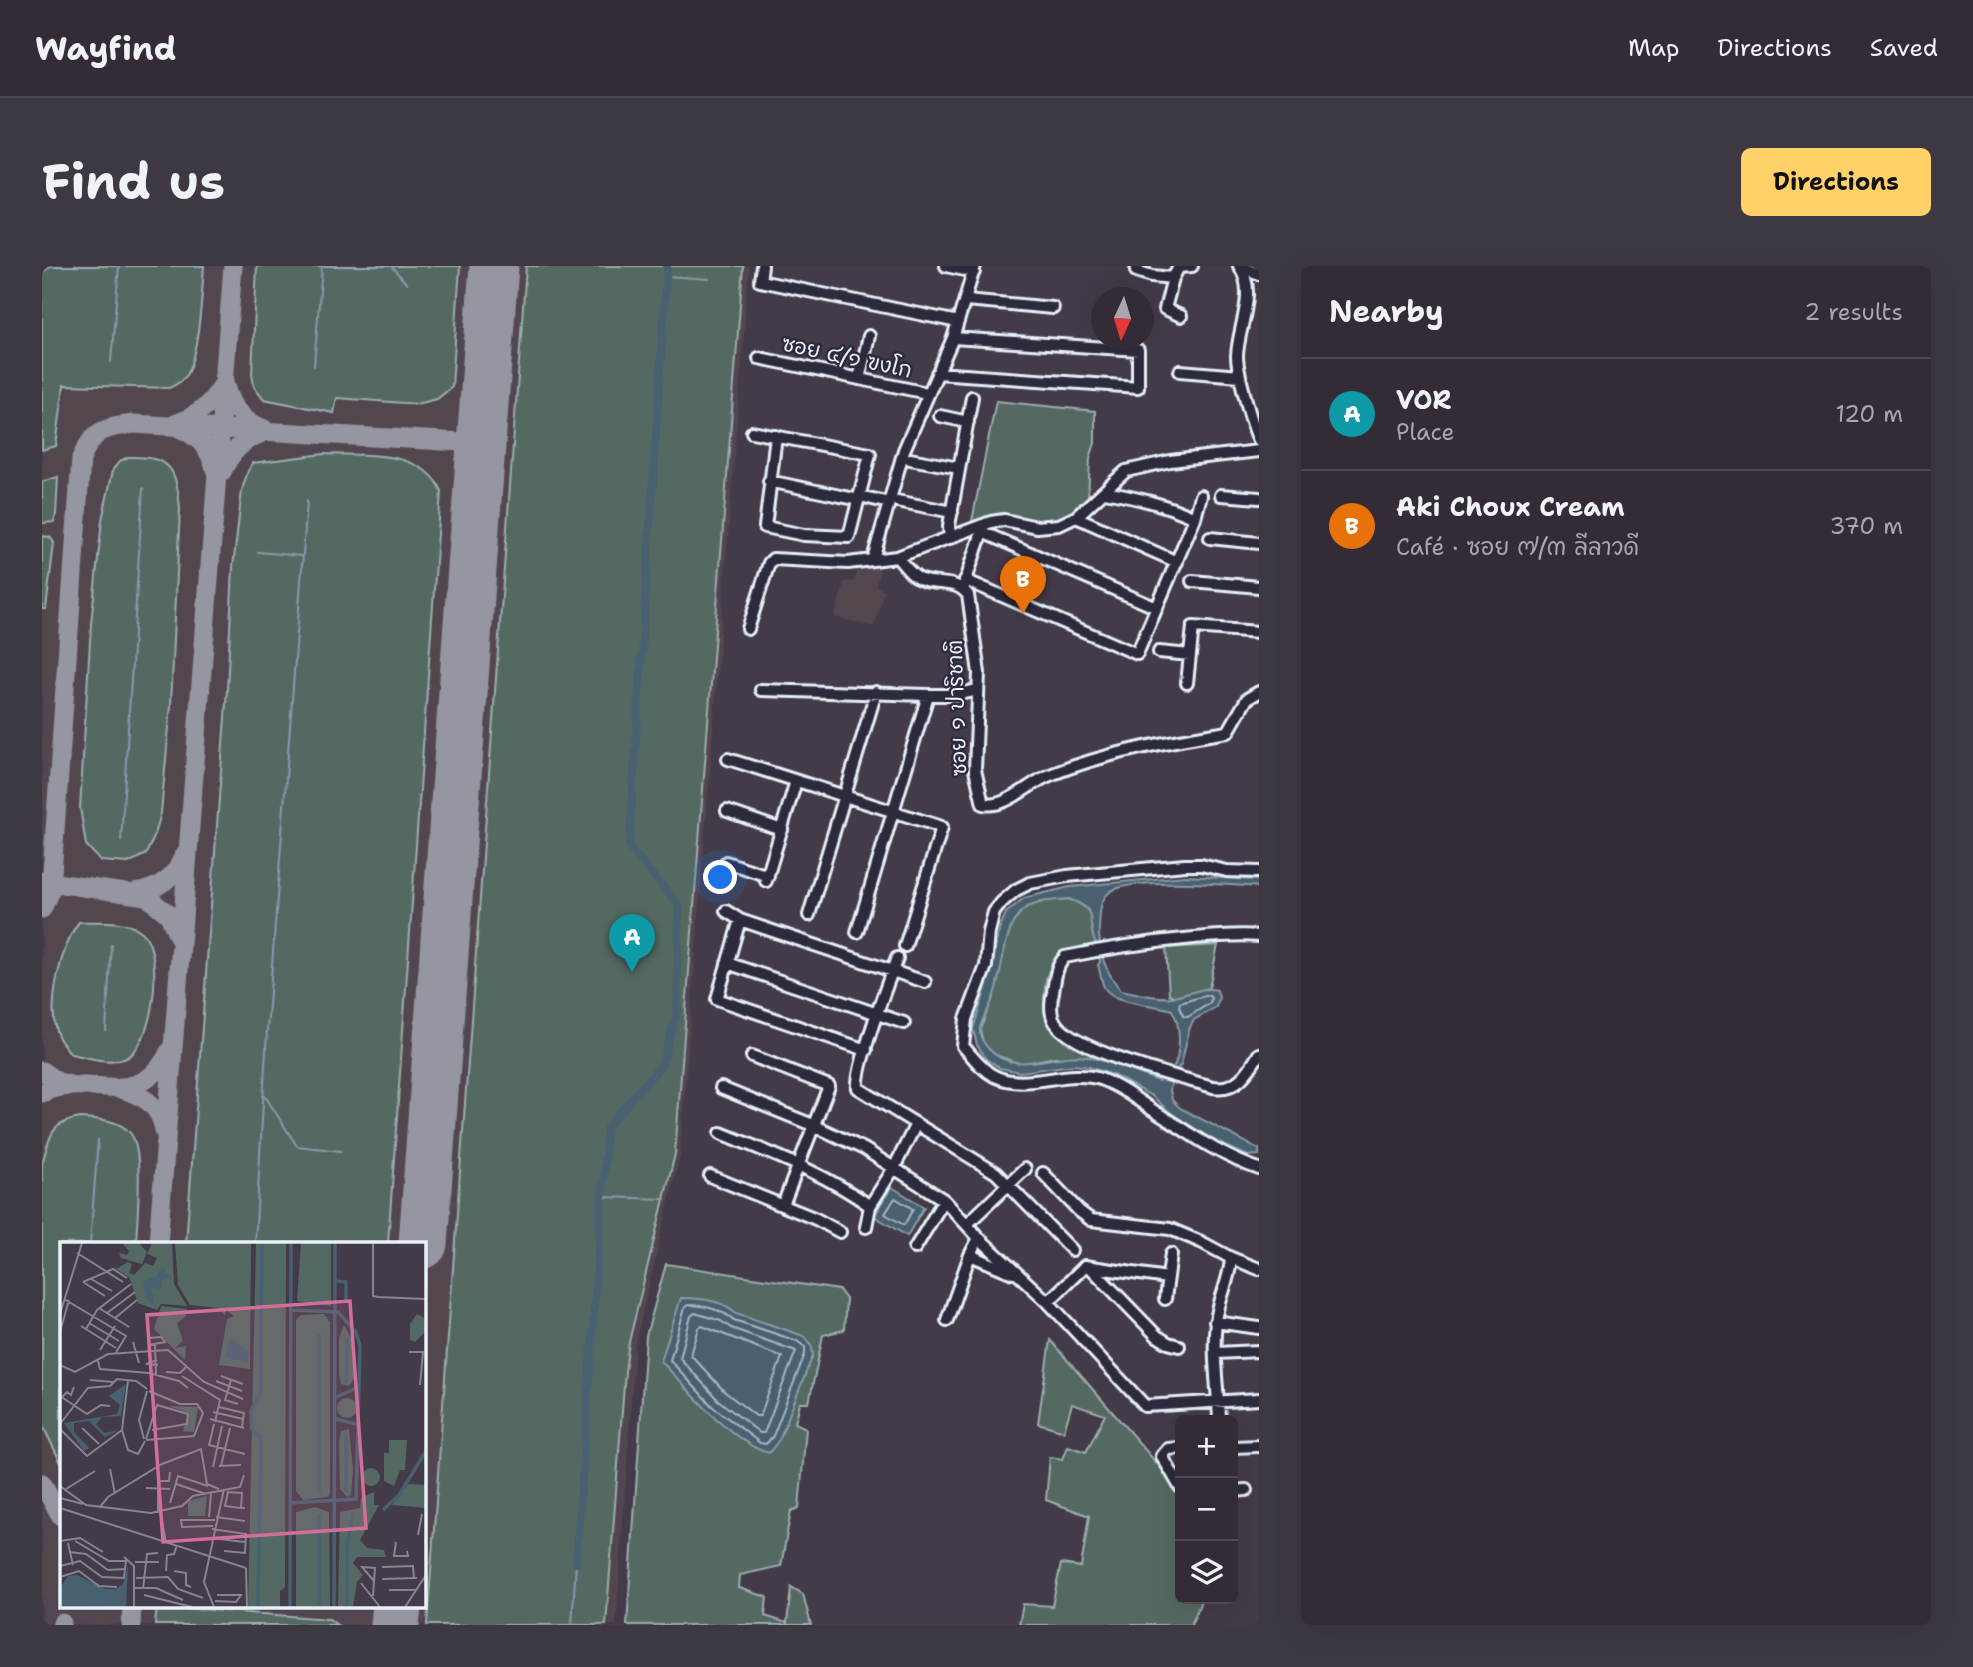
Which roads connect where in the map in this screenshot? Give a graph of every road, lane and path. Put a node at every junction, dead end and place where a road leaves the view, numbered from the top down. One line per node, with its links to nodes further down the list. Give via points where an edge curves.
1 (762, 266): 12 (street, via 760,281)
2 (946, 266): 5 (street)
3 (1192, 266): 8 (street, via 1179,267)
4 (1239, 266): 7 (street); 18 (street, via 1247,281 1237,355)
5 (975, 269): 9 (street)
6 (1136, 271): 8 (street)
7 (1259, 274)
8 (1173, 278): 11 (street, via 1165,309)
9 (966, 300): 10 (street); 12 (street)
10 (1053, 309)
11 (1181, 316)
12 (958, 322): 14 (street)
13 (869, 336): 19 (street)
14 (953, 338): 17 (street); 17 (street, via 1138,350 1138,387)
15 (759, 358): 19 (street, ซอย ๔/๑ ฃงโก)
16 (1180, 371): 18 (street)
17 (937, 373): 20 (street)
18 (1240, 376): 26 (street)
19 (859, 379): 20 (street, ซอย ๔/๑ ฃงโก)
20 (928, 394): 36 (street, via 905,450)
21 (972, 397): 23 (street)
22 (940, 416): 23 (street)
23 (968, 422): 29 (street)
24 (752, 432): 25 (street)
25 (776, 436): 30 (street); 35 (street, via 870,454)
26 (1259, 440)
27 (1259, 451): 31 (street, via 1126,471)
28 (910, 459): 29 (street)
29 (959, 468): 37 (street)
30 (769, 481): 35 (street); 35 (street, via 765,527 804,535 849,537)
31 (1105, 492): 38 (street); 39 (street, via 1157,502)
32 (1221, 495): 34 (street)
33 (1201, 496): 39 (street)
34 (1259, 498)
35 (859, 499): 36 (street)
36 (891, 504): 37 (street); 45 (street)
37 (951, 512): 41 (street)
38 (1076, 517): 40 (street, via 1059,525 1037,527 1004,520); 46 (street)
39 (1195, 518): 46 (street)
40 (981, 528): 41 (street); 48 (street); 50 (street)
41 (950, 538): 44 (street)
42 (1210, 538): 43 (street)
43 (1259, 543)
44 (897, 557): 45 (street); 48 (street, via 921,580)
45 (873, 559): 51 (street, via 848,563 773,559)
46 (1177, 562): 50 (street)
47 (1192, 581): 49 (street)
48 (964, 584): 50 (street, via 1138,654); 57 (street, ซอย ๑ ปาริชาติ)
49 (1259, 587)
50 (1157, 608)
51 (748, 629)
52 (1259, 632): 54 (street, via 1193,627)
53 (1159, 652): 54 (street)
54 (1189, 655): 55 (street)
55 (1187, 683)
56 (761, 690): 58 (street)
57 (978, 690): 59 (street, ซอย ๑ ปาริชาติ, via 975,770 983,804 992,806 1061,771 1160,743 1227,732 1247,699); 60 (street)
58 (876, 692): 60 (street); 63 (street)
59 (1259, 692)
60 (928, 695): 65 (street)
61 (728, 759): 62 (street)
62 (796, 781): 63 (street); 66 (street)
63 (845, 796): 65 (street); 70 (street)
64 (727, 811): 66 (street)
65 (893, 812): 72 (street); 74 (street, via 942,827)
66 (782, 830): 67 (street, via 767,879)
67 (726, 862)
68 (1259, 872): 91 (street, via 1185,865 1067,876 1016,890 994,912 986,966 966,1020 963,1046 986,1071 1005,1080 1078,1074 1100,1079 1214,1150)
69 (726, 911): 71 (street)
70 (809, 915)
71 (740, 920): 76 (street); 77 (street)
72 (858, 932)
73 (1259, 936): 82 (street, via 1108,948 1065,957 1051,1000 1053,1019 1068,1036 1109,1055 1180,1077 1225,1088 1237,1083)
74 (905, 946)
75 (897, 958): 77 (street)
76 (727, 963): 79 (street); 81 (street, via 717,999)
77 (892, 971): 78 (street); 79 (street)
78 (925, 982)
79 (878, 1014): 80 (street); 81 (street)
80 (904, 1023)
81 (866, 1050): 85 (street, via 858,1088)
82 (1259, 1054)
83 (752, 1056): 86 (street, via 829,1086)
84 (721, 1088): 86 (street)
85 (916, 1124): 89 (street); 94 (street)
86 (815, 1126): 88 (street); 89 (street)
87 (721, 1133): 88 (street)
88 (799, 1166): 96 (street); 97 (street)
89 (894, 1168): 95 (street); 97 (street)
90 (1025, 1169): 94 (street)
91 (1259, 1169)
92 (1044, 1173): 106 (street, via 1091,1220 1170,1229)
93 (710, 1177): 96 (street)
94 (1009, 1185): 98 (street); 103 (street)
95 (944, 1200): 98 (street); 102 (street)
96 (783, 1205): 100 (street)
97 (870, 1206): 99 (street)
98 (967, 1224): 101 (street)
99 (866, 1227)
100 (840, 1232)
101 (979, 1238): 105 (street); 109 (street)
102 (915, 1248)
103 (1072, 1250)
104 (1171, 1254): 110 (street)
105 (970, 1255): 109 (street); 113 (street)
106 (1231, 1258): 108 (street); 114 (street)
107 (1090, 1267): 110 (street); 112 (street, via 1085,1266); 116 (street, via 1157,1336)
108 (1259, 1269)
109 (1020, 1276): 112 (street)
110 (1167, 1278): 111 (street)
111 (1165, 1299)
112 (1048, 1302): 120 (street, via 1145,1406)
113 (947, 1320)
114 (1215, 1322): 115 (street); 118 (street)
115 (1259, 1328)
116 (1179, 1346)
117 (1259, 1351): 118 (street)
118 (1216, 1353): 120 (street)
119 (1259, 1399): 120 (street)
120 (1219, 1401): 121 (street)
121 (1219, 1415)
122 (1259, 1446): 123 (street)
123 (1238, 1447)
124 (1175, 1448): 125 (street, via 1163,1451 1162,1456)
125 (1175, 1478)
126 (1246, 1490): 127 (street)
127 (1238, 1491)

